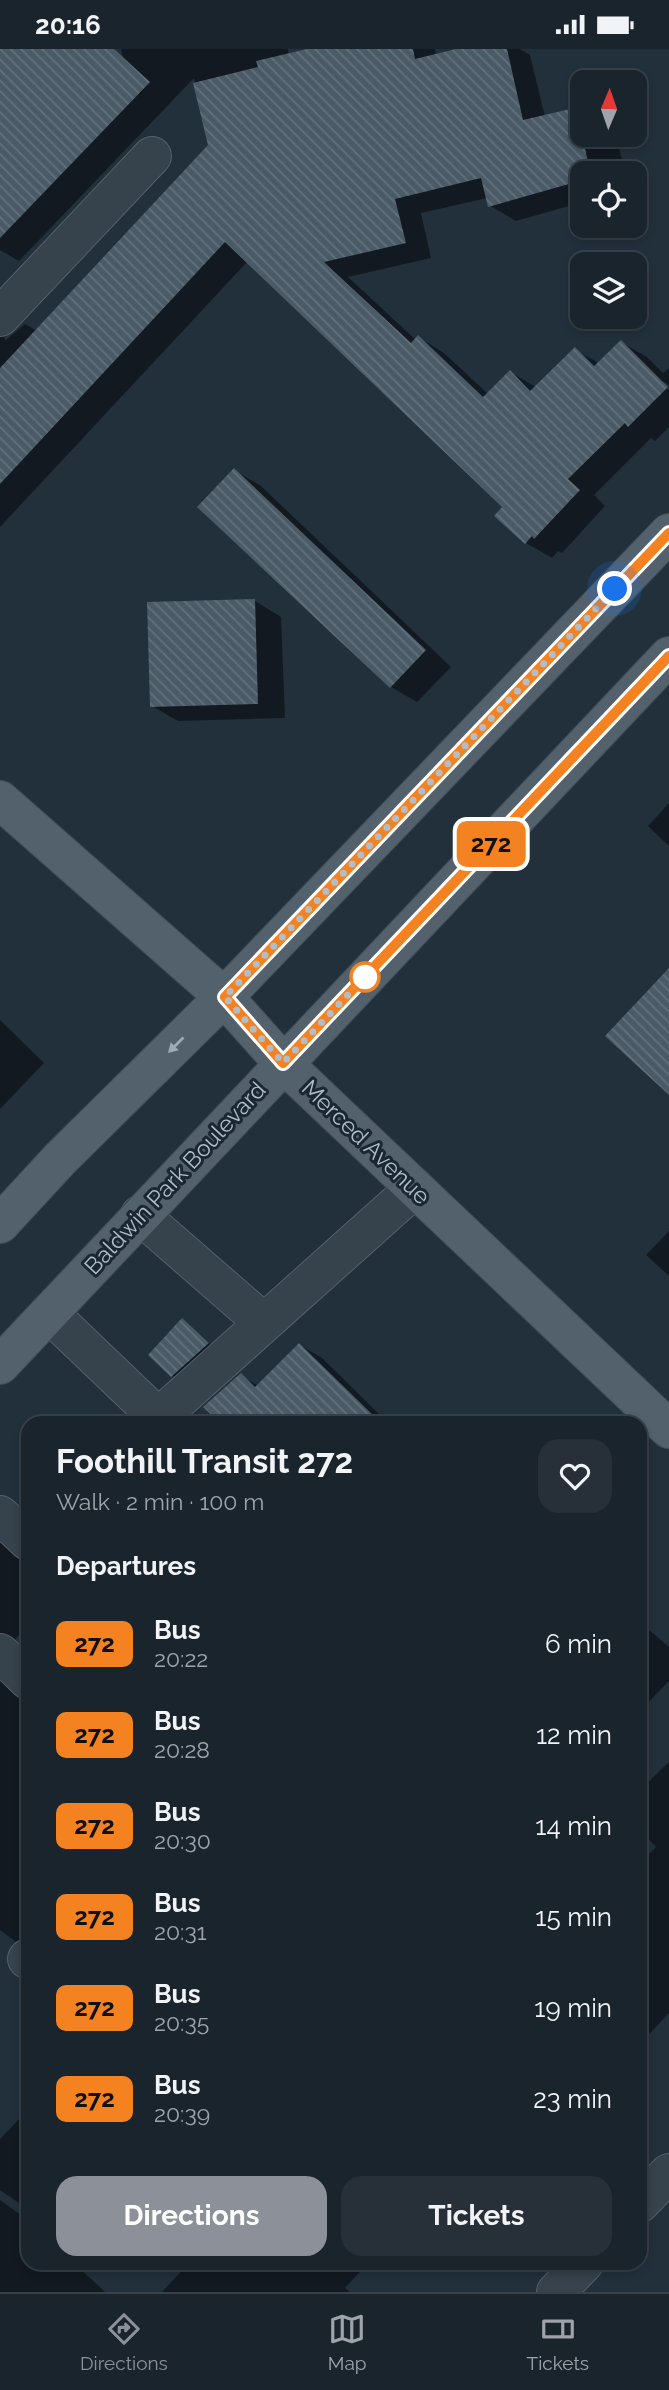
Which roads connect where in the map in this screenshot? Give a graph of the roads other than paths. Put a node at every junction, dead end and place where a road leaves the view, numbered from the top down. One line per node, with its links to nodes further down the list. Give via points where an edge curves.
1 (152, 156): 2 (street)
2 (0, 317)
3 (669, 533): 6 (main road)
4 (669, 656): 7 (main road, Baldwin Park Boulevard)
5 (0, 800): 6 (main road, Merced Avenue)
6 (225, 997): 7 (main road, Merced Avenue); 10 (main road, one-way to 10)
7 (283, 1063): 8 (main road, Merced Avenue); 9 (main road, Baldwin Park Boulevard)
8 (415, 1188): 12 (street); 16 (main road, Merced Avenue)
9 (140, 1215): 11 (main road, Baldwin Park Boulevard); 12 (street)
10 (0, 1224)
11 (49, 1313): 13 (main road, Baldwin Park Boulevard); 14 (street)
12 (264, 1323): 15 (street)
13 (0, 1365)
14 (157, 1416)
15 (165, 1416)
16 (669, 1429)
17 (0, 1515): 18 (street)
18 (21, 1534)
19 (669, 2173): 20 (street)
20 (647, 2196)
21 (577, 2270): 22 (street)
22 (556, 2292)

